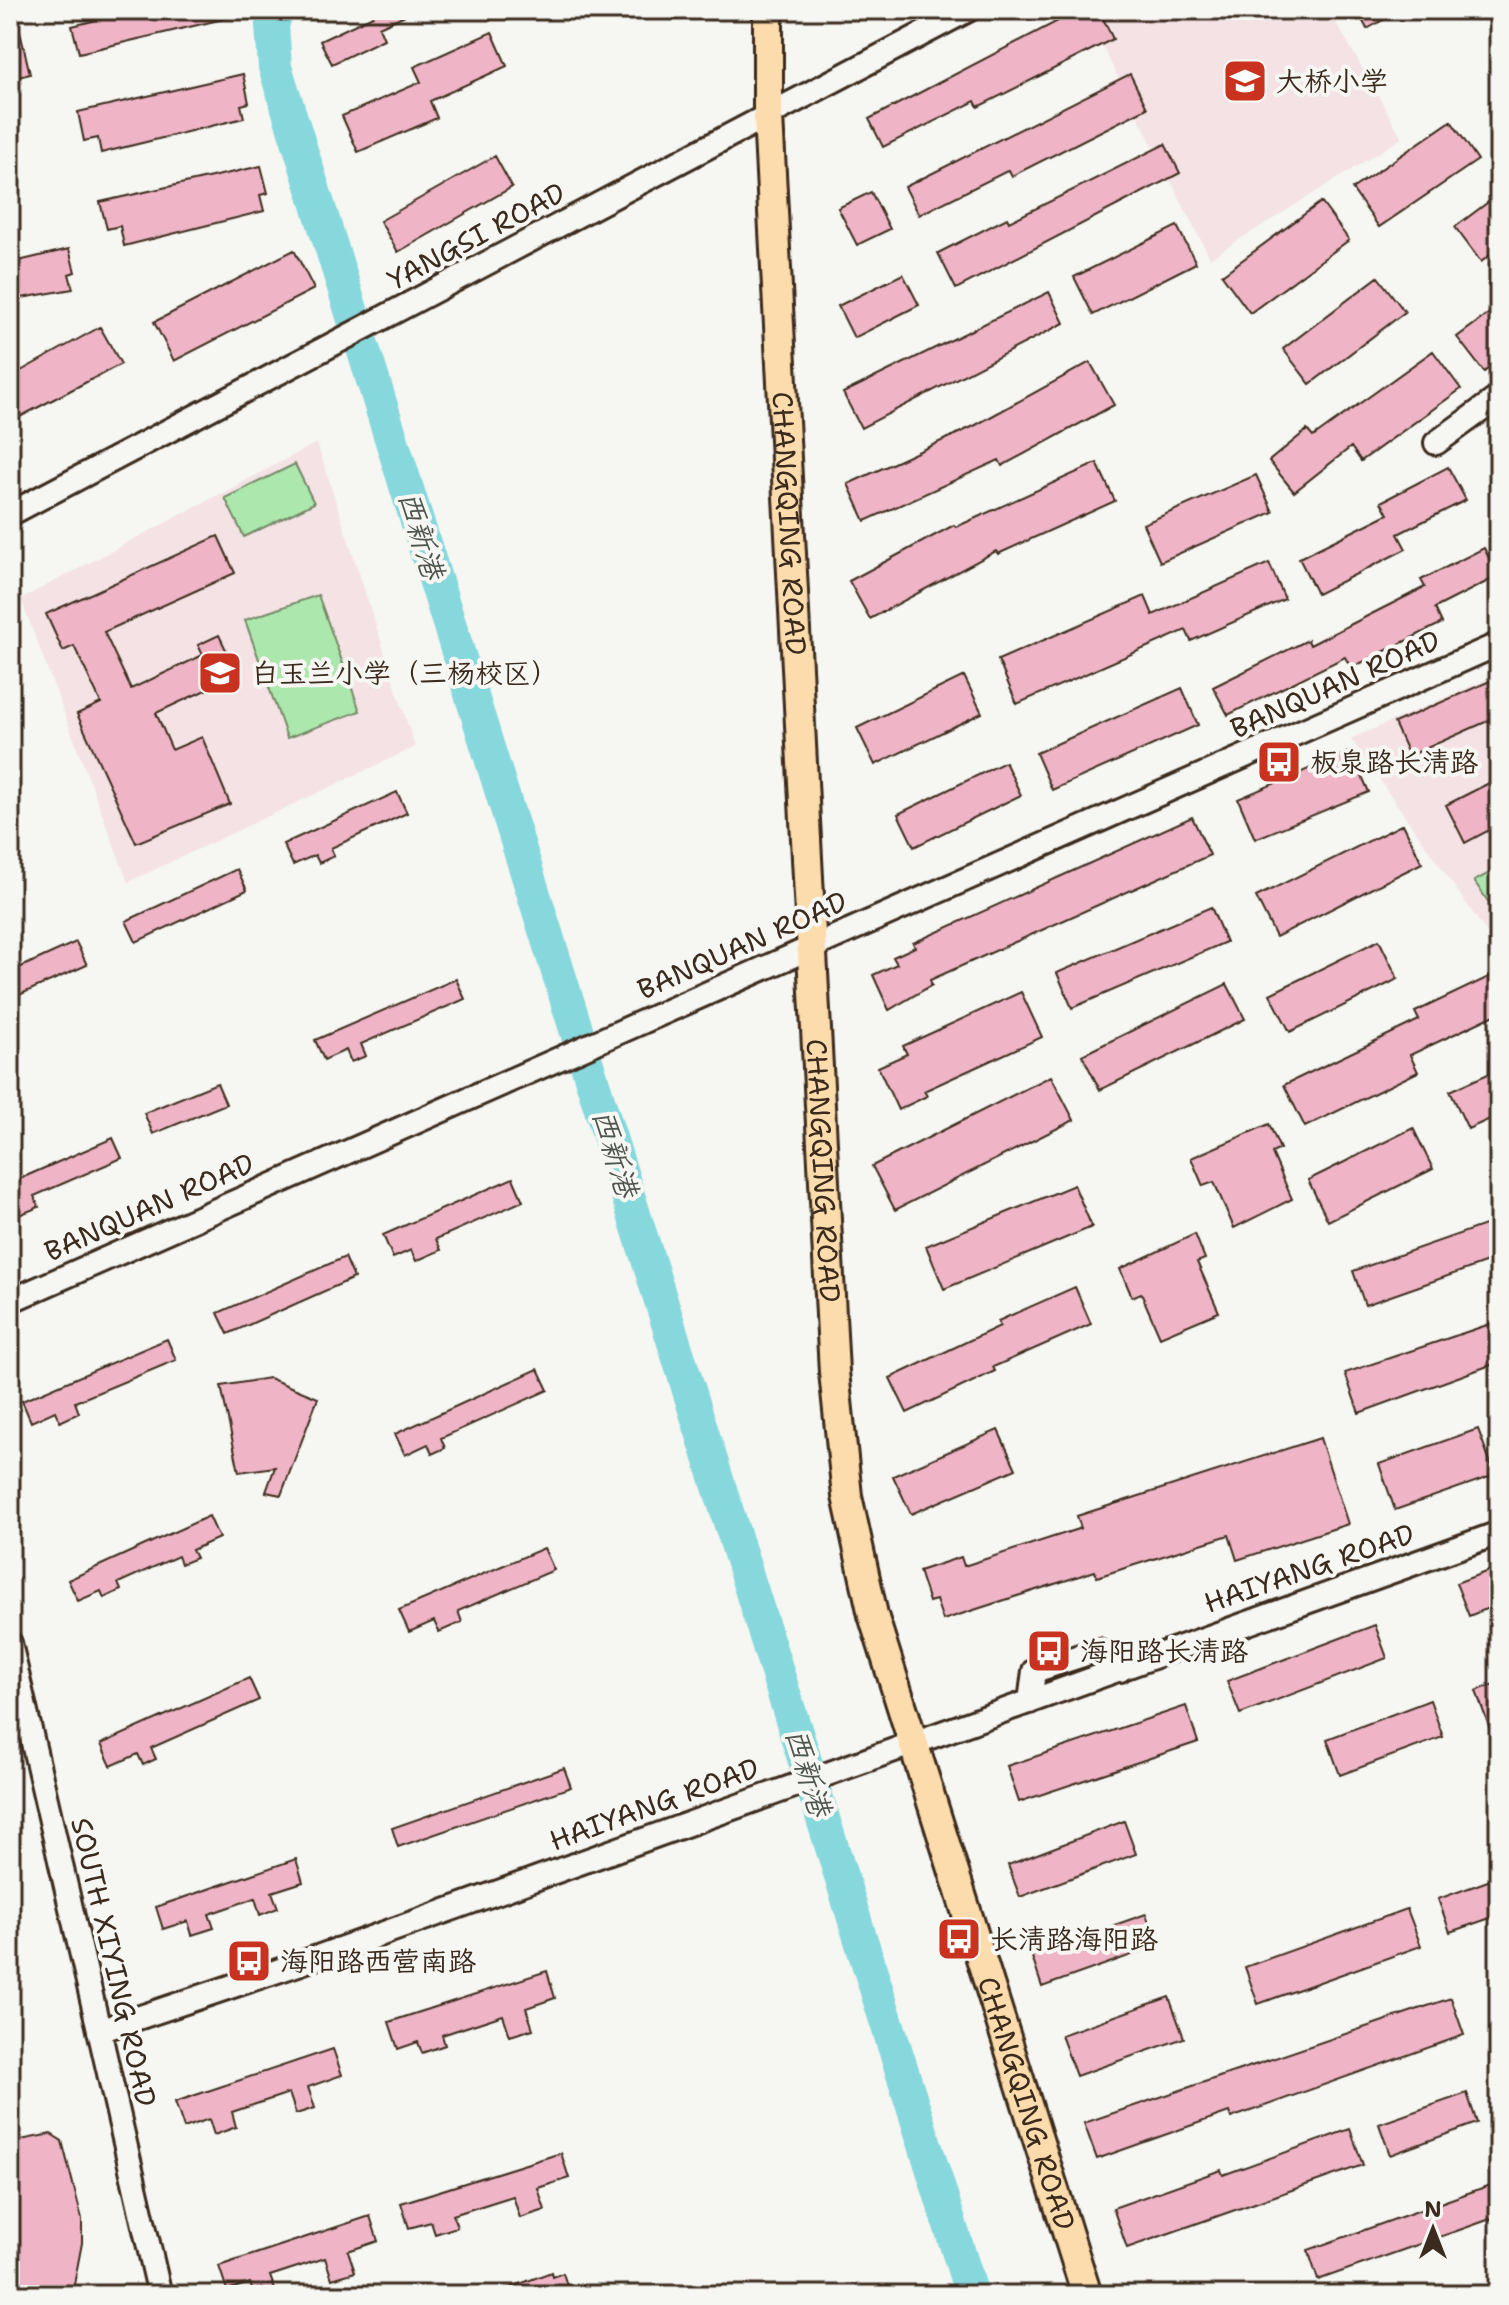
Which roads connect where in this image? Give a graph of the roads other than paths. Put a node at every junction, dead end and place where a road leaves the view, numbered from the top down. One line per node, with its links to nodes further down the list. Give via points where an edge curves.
1 (768, 10): 3 (main road, CHANGQING ROAD)
2 (968, 10): 3 (street, YANGSI ROAD)
3 (768, 116): 6 (street, YANGSI ROAD); 8 (main road, CHANGQING ROAD)
4 (1499, 397): 5 (street)
5 (1436, 443)
6 (10, 514)
7 (1499, 644): 8 (street, BANQUAN ROAD)
8 (812, 947): 9 (street, BANQUAN ROAD); 12 (main road, CHANGQING ROAD, via 839,1434 859,1556)
9 (10, 1301)
10 (1499, 1533): 12 (street, HAIYANG ROAD)
11 (10, 1643): 13 (street, SOUTH XIYING ROAD)
12 (912, 1744): 13 (street, HAIYANG ROAD); 15 (main road, CHANGQING ROAD)
13 (99, 2031): 14 (street, SOUTH XIYING ROAD)
14 (160, 2295)
15 (1087, 2295)

